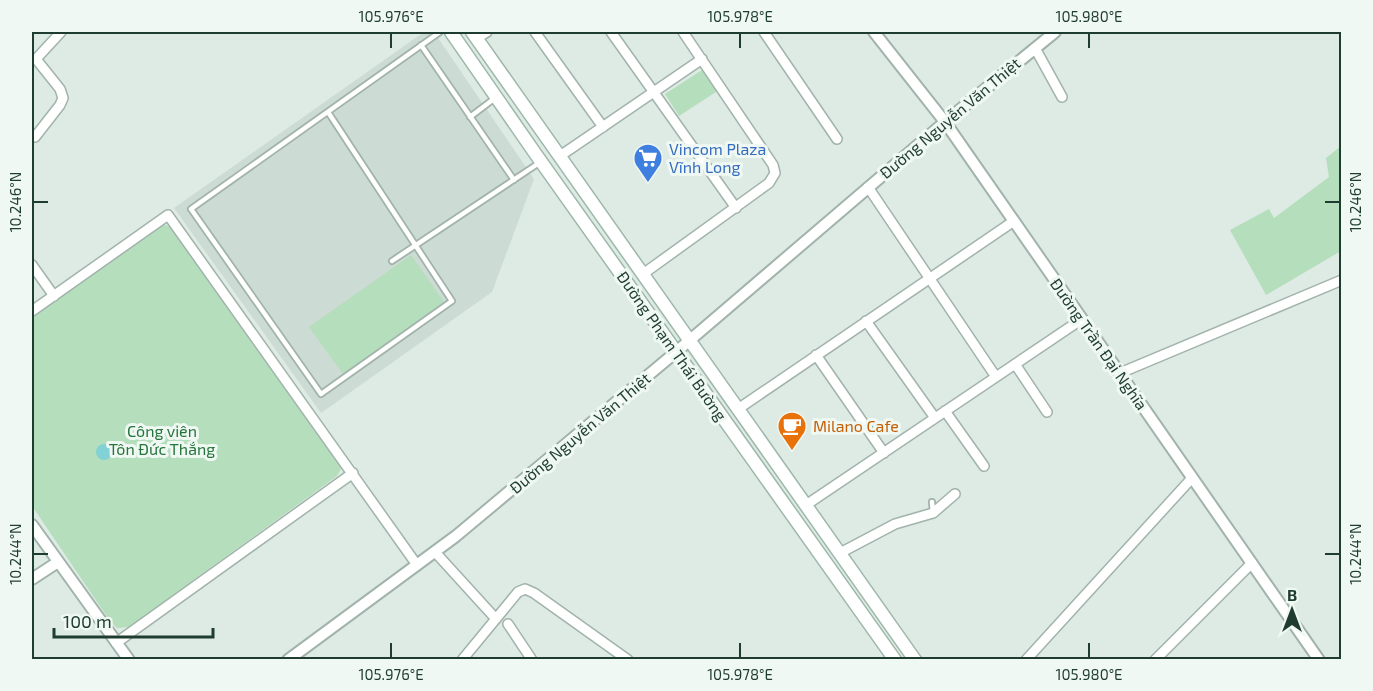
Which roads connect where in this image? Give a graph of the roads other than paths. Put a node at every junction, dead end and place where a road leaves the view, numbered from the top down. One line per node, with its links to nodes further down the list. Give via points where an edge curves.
1 (61, 32): 13 (street)
2 (440, 32): 11 (lane)
3 (451, 32): 17 (main road, Đường Phạm Thái Bường)
4 (536, 32): 22 (street)
5 (611, 32): 16 (street)
6 (683, 32): 14 (street)
7 (764, 32): 24 (street)
8 (874, 32): 21 (street, Đường Trần Đại Nghĩa)
9 (1055, 32): 12 (street, Đường Nguyễn Văn Thiệt)
10 (479, 34): 15 (main road, Đường Phạm Thái Bường)
11 (421, 45): 19 (lane); 20 (lane)
12 (1035, 48): 18 (street); 21 (street, Đường Nguyễn Văn Thiệt)
13 (34, 59): 23 (street, via 63,98)
14 (702, 59): 16 (street); 29 (street, via 774,168 771,181)
15 (511, 86): 17 (main road); 25 (main road, Đường Phạm Thái Bường)
16 (654, 92): 22 (street); 29 (street)
17 (497, 96): 20 (lane); 26 (main road, Đường Phạm Thái Bường)
18 (1062, 97)
19 (328, 112): 31 (lane); 31 (lane, via 191,209 321,394 452,301)
20 (470, 117): 27 (lane)
21 (945, 122): 28 (street, Đường Nguyễn Văn Thiệt); 30 (street, Đường Trần Đại Nghĩa)
22 (603, 127): 25 (street)
23 (35, 137)
24 (837, 139)
25 (560, 156): 34 (main road, Đường Phạm Thái Bường)
26 (541, 162): 27 (lane); 42 (main road, Đường Phạm Thái Bường)
27 (514, 180): 31 (lane)
28 (868, 187): 35 (street); 41 (street, Đường Nguyễn Văn Thiệt)
29 (736, 208): 34 (street)
30 (1014, 220): 35 (street); 39 (street, Đường Trần Đại Nghĩa)
31 (416, 245): 32 (lane)
32 (393, 261)
33 (32, 265): 37 (street)
34 (643, 274): 41 (main road, Đường Phạm Thái Bường)
35 (931, 278): 40 (street); 46 (street)
36 (1341, 280): 45 (street)
37 (54, 296): 38 (street); 53 (street, via 168,215)
38 (32, 311)
39 (1082, 319): 44 (street); 45 (street, Đường Trần Đại Nghĩa)
40 (866, 321): 43 (street); 50 (street)
41 (689, 340): 42 (street, Đường Nguyễn Văn Thiệt); 47 (main road, Đường Phạm Thái Bường)
42 (676, 352): 59 (main road, Đường Phạm Thái Bường); 61 (street, Đường Nguyễn Văn Thiệt)
43 (816, 356): 47 (street); 51 (street)
44 (1015, 364): 46 (street); 49 (street)
45 (1120, 374): 54 (street, Đường Trần Đại Nghĩa)
46 (996, 377): 48 (street)
47 (738, 409): 57 (main road, Đường Phạm Thái Bường)
48 (945, 411): 50 (street); 52 (street)
49 (1047, 412)
50 (935, 418): 51 (street)
51 (884, 453): 57 (street)
52 (984, 466)
53 (353, 473): 65 (street); 69 (street)
54 (1192, 478): 64 (street, Đường Trần Đại Nghĩa); 79 (street)
55 (955, 494): 58 (street)
56 (932, 502): 58 (lane)
57 (806, 505): 59 (main road); 62 (main road, Đường Phạm Thái Bường)
58 (933, 513): 62 (street, via 895,524)
59 (792, 514): 77 (main road, Đường Phạm Thái Bường)
60 (32, 525): 63 (street)
61 (435, 552): 65 (street, Đường Nguyễn Văn Thiệt); 67 (street)
62 (840, 553): 78 (main road, Đường Phạm Thái Bường)
63 (58, 562): 66 (street); 69 (street)
64 (1252, 563): 80 (street); 81 (street, Đường Trần Đại Nghĩa)
65 (417, 565): 72 (street, Đường Nguyễn Văn Thiệt)
66 (32, 579)
67 (496, 619): 73 (street); 76 (street, via 525,589)
68 (508, 624): 70 (street)
69 (116, 643): 71 (street)
70 (525, 650): 74 (street); 75 (street)
71 (129, 660)
72 (288, 660)
73 (462, 660)
74 (517, 660)
75 (532, 660)
76 (628, 660)
77 (895, 660)
78 (915, 660)
79 (1026, 660)
80 (1155, 660)
81 (1319, 660)

